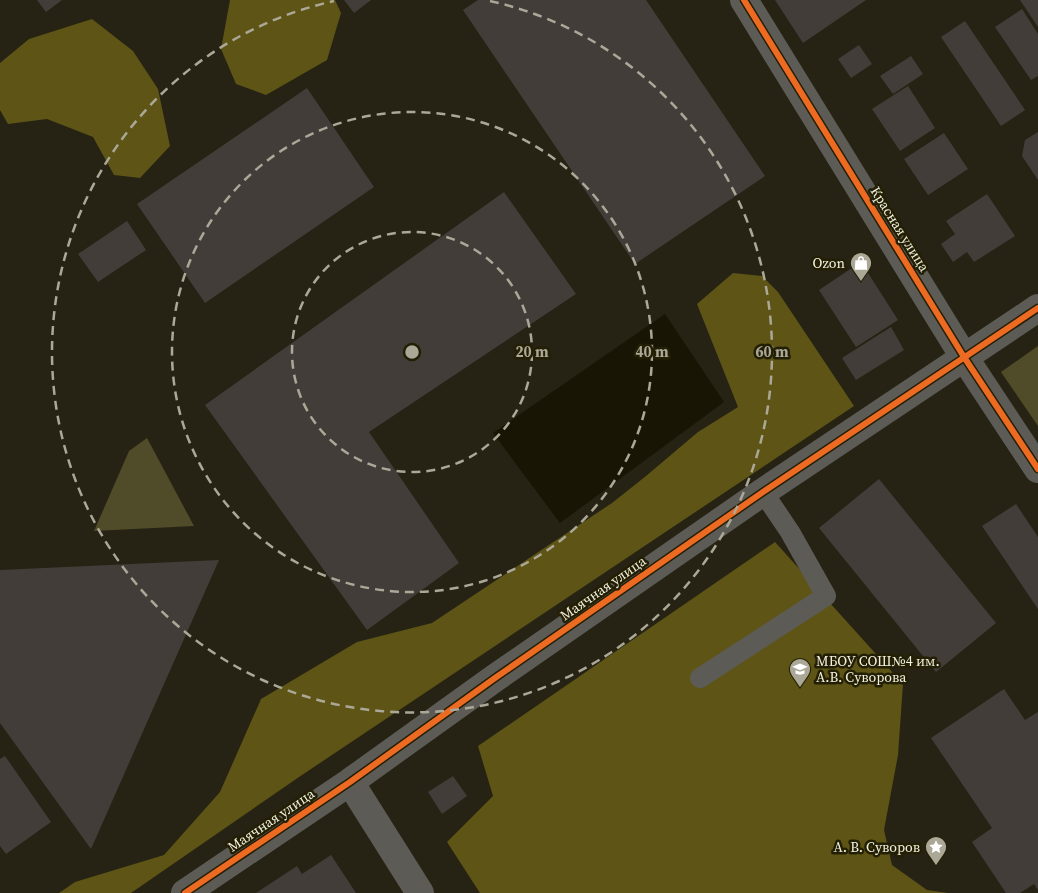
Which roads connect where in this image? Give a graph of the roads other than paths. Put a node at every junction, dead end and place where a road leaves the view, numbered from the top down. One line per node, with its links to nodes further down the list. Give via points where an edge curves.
1 (744, 0): 3 (street, Красная улица)
2 (1038, 308): 3 (street, Маячная улица)
3 (964, 357): 4 (street, Красная улица); 5 (street, Маячная улица)
4 (1038, 470)
5 (764, 492): 6 (lane, via 826,596); 7 (street, Маячная улица)
6 (700, 678)
7 (350, 782): 8 (street, Маячная улица); 9 (street)
8 (185, 893)
9 (420, 893)

